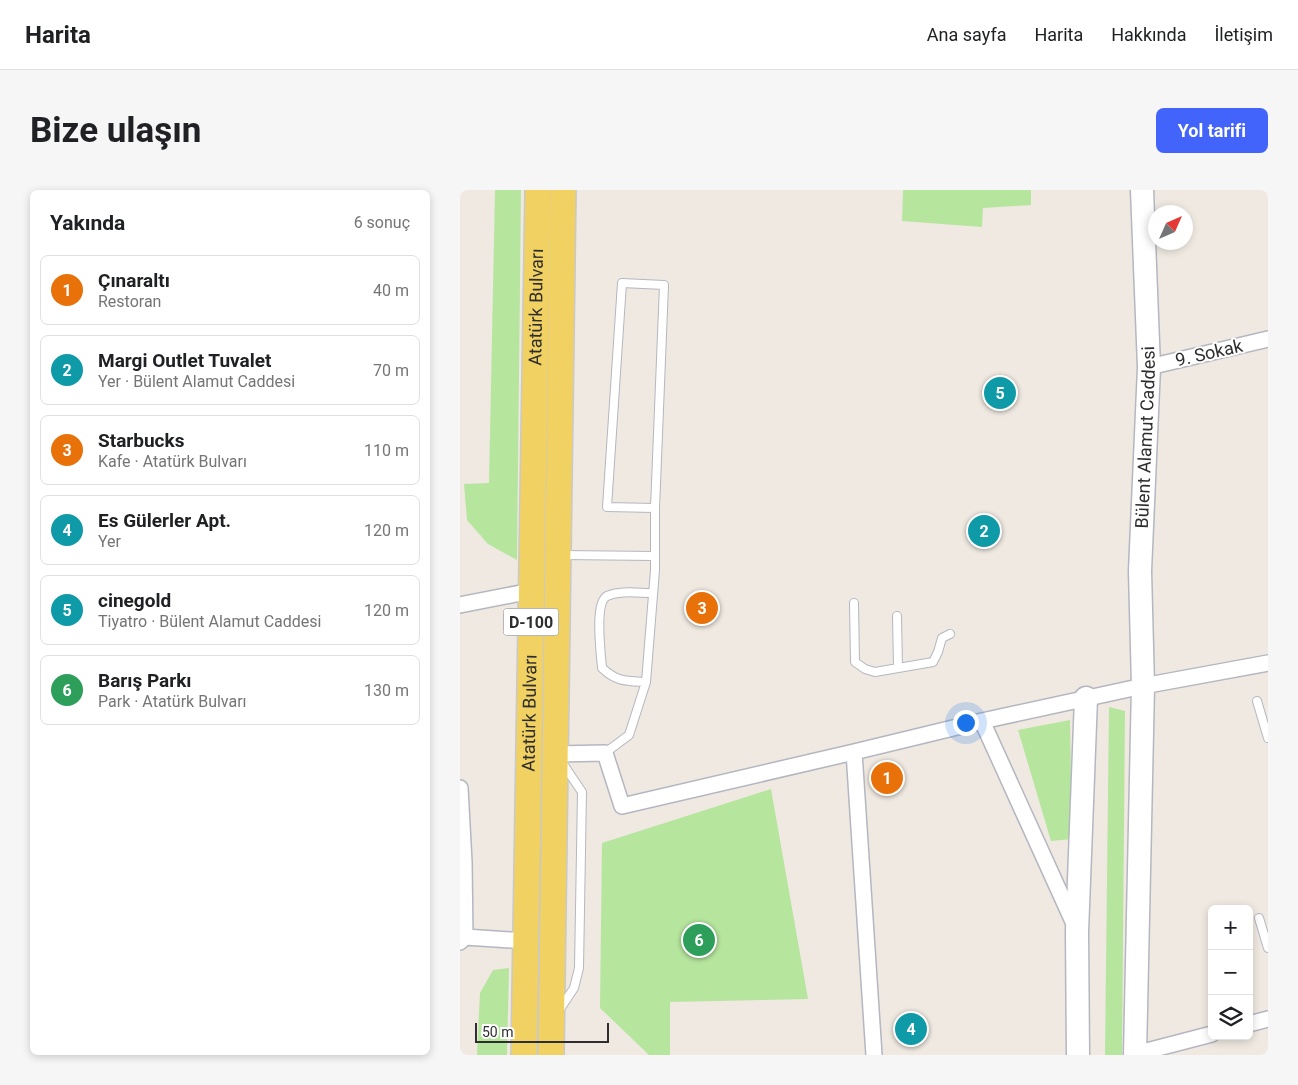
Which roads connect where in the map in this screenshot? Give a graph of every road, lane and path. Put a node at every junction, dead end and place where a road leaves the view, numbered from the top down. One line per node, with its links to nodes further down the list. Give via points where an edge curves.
1 (538, 190): 9 (main road, Atatürk Bulvarı / D-100)
2 (563, 190): 7 (main road, Atatürk Bulvarı / D-100)
3 (1142, 190): 5 (street, Bülent Alamut Caddesi)
4 (1268, 339): 5 (street, 9. Sokak)
5 (1149, 367): 18 (street, Bülent Alamut Caddesi, via 1140,571)
6 (655, 508): 6 (lane, via 664,285 622,283 607,506); 8 (lane)
7 (558, 554): 8 (lane); 25 (main road, Atatürk Bulvarı / D-100)
8 (655, 556): 10 (lane)
9 (531, 591): 12 (street); 30 (main road, Atatürk Bulvarı / D-100)
10 (653, 593): 17 (lane); 17 (lane, via 616,593 604,597 601,603 602,668 624,681)
11 (854, 603): 16 (lane, via 855,662 865,670 875,672)
12 (460, 605)
13 (897, 616): 16 (lane)
14 (950, 634): 16 (lane, via 942,638 933,662)
15 (1268, 663): 18 (street)
16 (898, 667)
17 (646, 682): 24 (lane, via 630,735)
18 (1143, 686): 19 (street); 35 (street, Bülent Alamut Caddesi)
19 (1086, 698): 21 (street); 28 (street)
20 (1257, 701): 22 (lane)
21 (982, 721): 23 (street); 28 (street)
22 (1268, 738)
23 (854, 752): 24 (street, via 622,806); 38 (street)
24 (605, 753): 25 (street)
25 (555, 754): 37 (main road, Atatürk Bulvarı / D-100)
26 (460, 788): 29 (street, via 464,862)
27 (1259, 918): 31 (lane)
28 (1077, 932): 39 (street)
29 (462, 940): 30 (street)
30 (526, 941): 36 (main road, Atatürk Bulvarı / D-100)
31 (1268, 948)
32 (1268, 1019): 33 (street)
33 (1253, 1023)
34 (1208, 1035): 35 (street)
35 (1136, 1054)
36 (524, 1055)
37 (551, 1055)
38 (874, 1055)
39 (1078, 1055)

